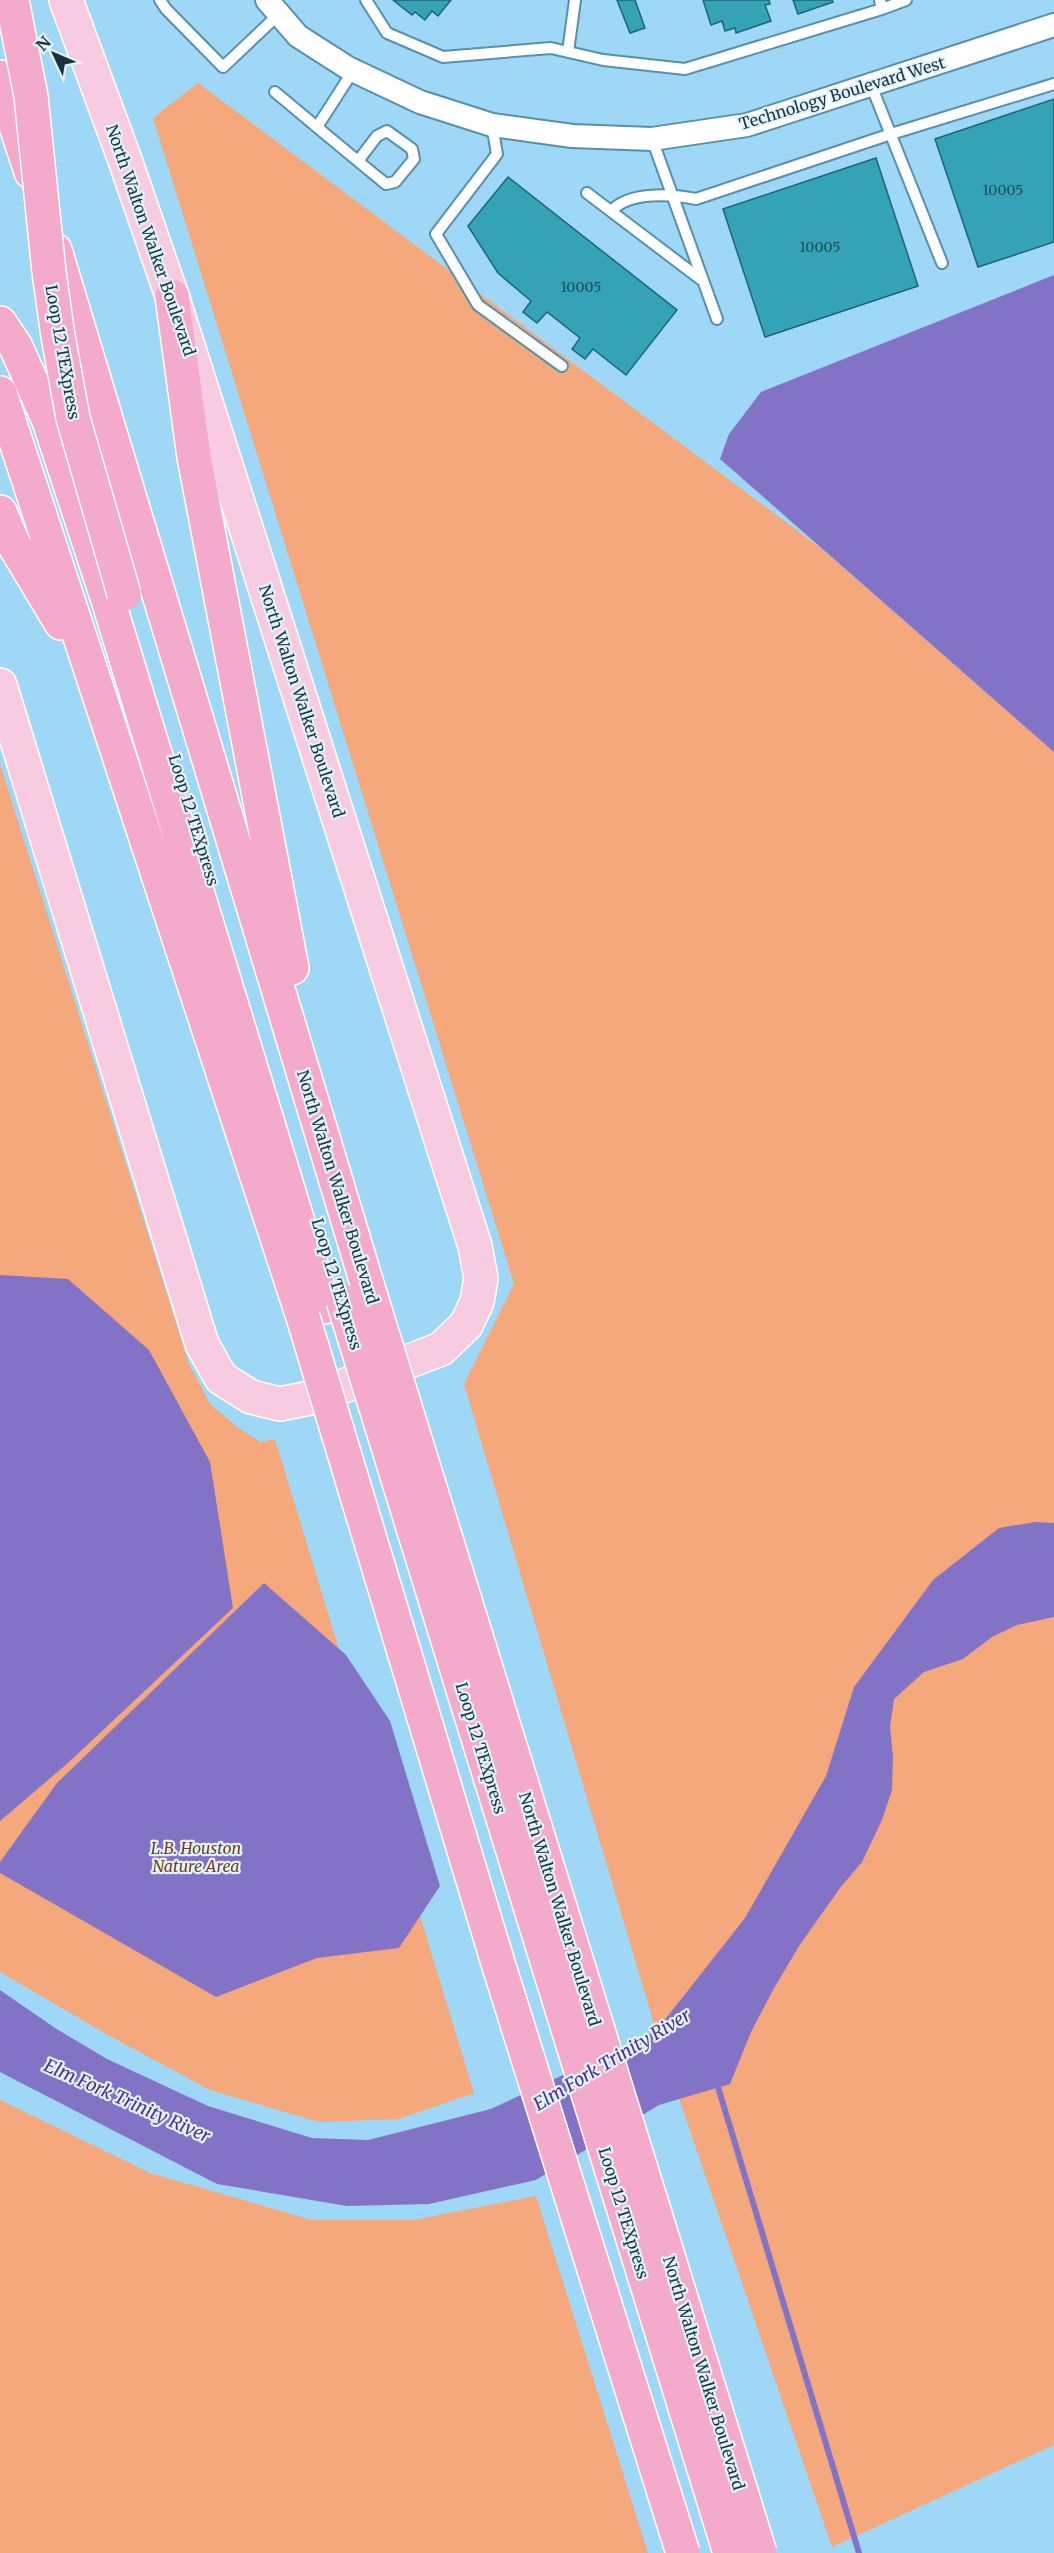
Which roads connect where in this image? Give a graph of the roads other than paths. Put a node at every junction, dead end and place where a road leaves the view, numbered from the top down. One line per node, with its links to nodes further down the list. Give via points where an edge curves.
1 (12, 0): 32 (highway, Loop 12 TEXpress, bridge, via 31,96 58,336)
2 (66, 0): 26 (main road, North Walton Walker Boulevard)
3 (160, 0): 8 (lane, via 223,67)
4 (366, 0): 10 (lane, via 387,33 443,57 551,48)
5 (575, 0): 10 (lane)
6 (906, 0): 7 (lane)
7 (881, 4): 10 (lane, via 685,69)
8 (273, 7): 11 (street, Technology Boulevard West, via 297,36)
9 (1054, 25): 14 (street, Technology Boulevard West)
10 (568, 52)
11 (354, 71): 16 (street, Technology Boulevard West, via 420,102); 17 (lane)
12 (0, 77): 35 (highway, North Walton Walker Boulevard, via 89,356)
13 (1054, 84): 18 (lane)
14 (871, 85): 18 (lane); 19 (street, Technology Boulevard West, via 747,125)
15 (275, 92): 17 (lane)
16 (492, 125): 19 (street, Technology Boulevard West, via 572,136); 29 (lane, via 497,154 436,234 478,305)
17 (317, 127): 20 (lane)
18 (891, 134): 22 (lane, via 696,199); 24 (lane)
19 (652, 139): 22 (lane)
20 (358, 161): 20 (lane, via 386,184 395,182 414,159 412,149 387,131 377,136)
21 (587, 193): 23 (lane)
22 (672, 194): 23 (lane, via 619,202); 25 (lane)
23 (610, 211): 25 (lane)
24 (942, 263)
25 (703, 282): 27 (lane)
26 (172, 296): 34 (main road, North Walton Walker Boulevard, via 475,1245 481,1278 477,1302 466,1325 441,1349 315,1397 280,1404 251,1397 221,1378 202,1344); 35 (highway, via 194,457)
27 (717, 319)
28 (0, 323): 32 (highway, Loop 12 TEXpress, via 16,347 49,422)
29 (562, 366)
30 (0, 393): 33 (highway, North Walton Walker Boulevard)
31 (0, 512): 33 (highway, via 14,543)
32 (116, 597): 36 (highway, Loop 12 TEXpress)
33 (92, 674): 36 (highway, North Walton Walker Boulevard)
34 (0, 685)
35 (319, 1120): 36 (highway, North Walton Walker Boulevard)
36 (335, 1306): 37 (highway, North Walton Walker Boulevard, bridge, via 502,1974); 38 (highway, Loop 12 TEXpress); 39 (highway, Loop 12 TEXpress, bridge); 40 (highway, North Walton Walker Boulevard, bridge)
37 (683, 2553)
38 (712, 2553)
39 (730, 2553)
40 (760, 2553)

